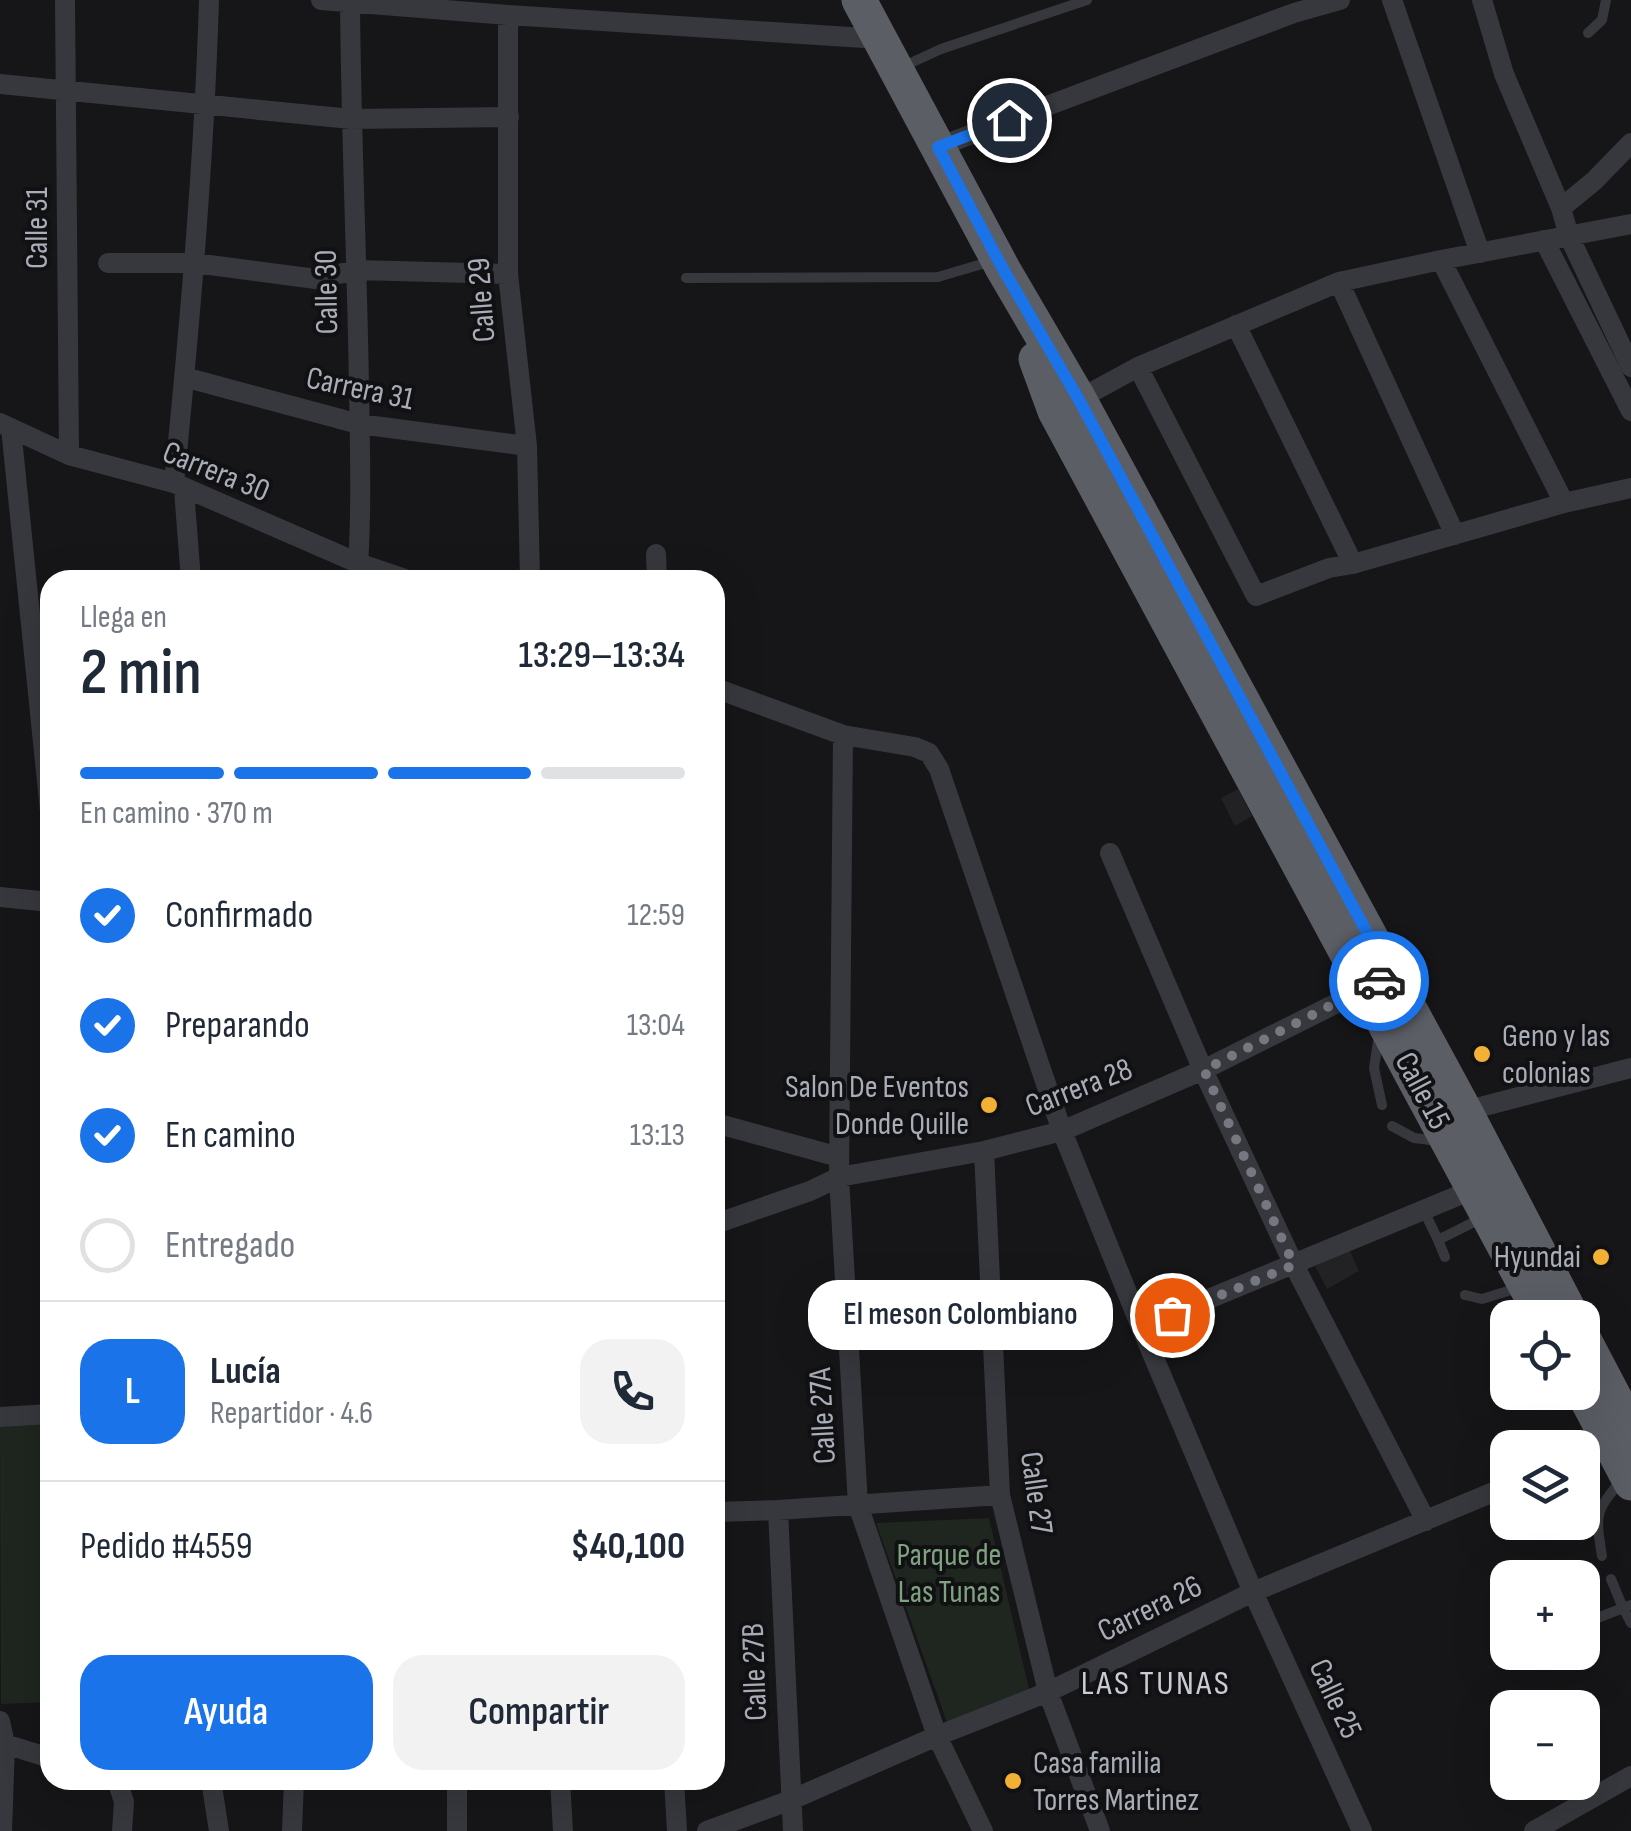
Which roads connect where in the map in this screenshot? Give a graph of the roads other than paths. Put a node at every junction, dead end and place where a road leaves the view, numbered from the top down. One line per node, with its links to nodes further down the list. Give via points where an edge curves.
1 (65, 0): 16 (street, Calle 31)
2 (210, 0): 17 (street)
3 (322, 0): 10 (street)
4 (859, 0): 14 (highway, Calle 15)
5 (1087, 0): 14 (lane, via 942,49)
6 (1340, 0): 11 (street)
7 (1392, 0): 26 (street)
8 (1482, 0): 22 (street, via 1504,74)
9 (1606, 0): 13 (lane, via 1602,20)
10 (350, 3): 12 (street); 19 (street, Calle 30)
11 (1291, 6): 21 (street)
12 (508, 15): 14 (street); 18 (street, Calle 29)
13 (1588, 33)
14 (888, 54): 21 (highway, Calle 15)
15 (0, 84): 16 (street)
16 (66, 90): 17 (street); 44 (street, Calle 31)
17 (206, 104): 19 (street); 29 (street)
18 (509, 117): 19 (street); 32 (street, Calle 29)
19 (351, 119): 31 (street, Calle 30)
20 (1631, 143): 22 (street)
21 (938, 147): 30 (highway, Calle 15)
22 (1561, 208): 24 (street)
23 (1631, 224): 24 (street)
24 (1569, 236): 25 (street); 36 (street)
25 (1544, 240): 26 (street); 40 (street)
26 (1480, 252): 27 (street)
27 (1441, 260): 34 (street); 47 (street)
28 (108, 263): 29 (street)
29 (195, 263): 31 (street, via 316,279); 38 (street)
30 (1000, 264): 33 (lane, via 938,277); 39 (highway, Calle 15)
31 (357, 270): 32 (street); 41 (street, Calle 30)
32 (508, 274): 43 (street, Calle 29)
33 (686, 278)
34 (1339, 282): 35 (street); 48 (street)
35 (1236, 325): 37 (street); 50 (street)
36 (1631, 366)
37 (1138, 367): 39 (street); 50 (street, via 1256,596)
38 (184, 377): 41 (street, Carrera 31); 45 (street)
39 (1067, 406): 62 (highway, Calle 15)
40 (1631, 411)
41 (359, 424): 43 (street, Carrera 31); 53 (street, Calle 30)
42 (6, 425): 44 (street, Carrera 30); 57 (street)
43 (527, 446): 54 (street, Calle 29)
44 (69, 455): 45 (street, Carrera 30)
45 (179, 486): 51 (street); 52 (street, Carrera 30)
46 (1631, 488): 47 (street)
47 (1564, 503): 48 (street)
48 (1456, 535): 50 (street)
49 (656, 554): 55 (street)
50 (1353, 564)
51 (189, 570)
52 (354, 570)
53 (358, 570)
54 (530, 570)
55 (657, 570)
56 (725, 692): 58 (street)
57 (40, 723)
58 (843, 735): 69 (street, Calle 25, via 915,747 929,753 939,769); 71 (street, Calle 27A)
59 (1110, 852): 64 (street)
60 (0, 897): 61 (street)
61 (40, 901)
62 (1386, 995): 64 (street, Carrera 28); 65 (lane, via 1374,1068); 68 (highway, Calle 15)
63 (1631, 1068): 68 (street)
64 (1204, 1070): 69 (street, Carrera 28); 77 (street)
65 (1382, 1104)
66 (1392, 1126): 68 (lane, via 1414,1138)
67 (725, 1127): 71 (street)
68 (1457, 1127): 72 (highway, Calle 15)
69 (1062, 1131): 70 (street, Carrera 28); 82 (street, Calle 25)
70 (984, 1151): 71 (street, Carrera 28); 90 (street, Calle 27)
71 (839, 1167): 74 (street, Carrera 28, via 810,1191); 91 (street, Calle 27A)
72 (1487, 1194): 73 (street); 75 (lane); 78 (highway, Calle 15)
73 (1424, 1211): 75 (lane); 77 (street)
74 (725, 1221)
75 (1438, 1240): 76 (lane)
76 (1445, 1257)
77 (1294, 1265): 82 (street); 94 (street)
78 (1538, 1280): 79 (lane, via 1482,1299); 80 (highway, Calle 15); 81 (highway, Calle 15)
79 (1464, 1295)
80 (1541, 1300)
81 (1556, 1300)
82 (1141, 1327): 97 (street, Calle 25)
83 (1600, 1397): 87 (highway)
84 (1596, 1410): 87 (highway)
85 (40, 1415): 86 (street)
86 (0, 1417)
87 (1610, 1431): 88 (highway)
88 (1630, 1476): 95 (lane, via 1596,1519)
89 (1490, 1494): 94 (street, Carrera 26)
90 (1000, 1496): 91 (street); 101 (street, Calle 27)
91 (858, 1505): 92 (street); 103 (street, Calle 27A)
92 (778, 1510): 93 (street); 113 (street, Calle 27B)
93 (725, 1512)
94 (1426, 1521): 97 (street, Carrera 26)
95 (1602, 1556)
96 (1611, 1579): 98 (lane)
97 (1252, 1592): 101 (street, Carrera 26); 125 (street, Calle 25)
98 (1627, 1607): 99 (lane); 100 (lane)
99 (1600, 1617)
100 (1631, 1624)
101 (1048, 1692): 103 (street, Carrera 26); 124 (street, Calle 27)
102 (0, 1721): 104 (street)
103 (937, 1736): 113 (street, Carrera 26); 123 (street, Calle 27A)
104 (6, 1744): 105 (street); 114 (street)
105 (40, 1755)
106 (1631, 1776): 126 (street)
107 (121, 1790): 115 (street)
108 (212, 1790): 116 (street)
109 (294, 1790): 117 (street)
110 (457, 1790): 118 (street)
111 (561, 1790): 119 (street)
112 (675, 1790): 120 (street)
113 (791, 1800): 121 (street, Carrera 26); 122 (street, Calle 27B)
114 (2, 1831)
115 (122, 1831)
116 (218, 1831)
117 (292, 1831)
118 (457, 1831)
119 (563, 1831)
120 (677, 1831)
121 (707, 1831)
122 (793, 1831)
123 (983, 1831)
124 (1100, 1831)
125 (1362, 1831)
126 (1534, 1831)

